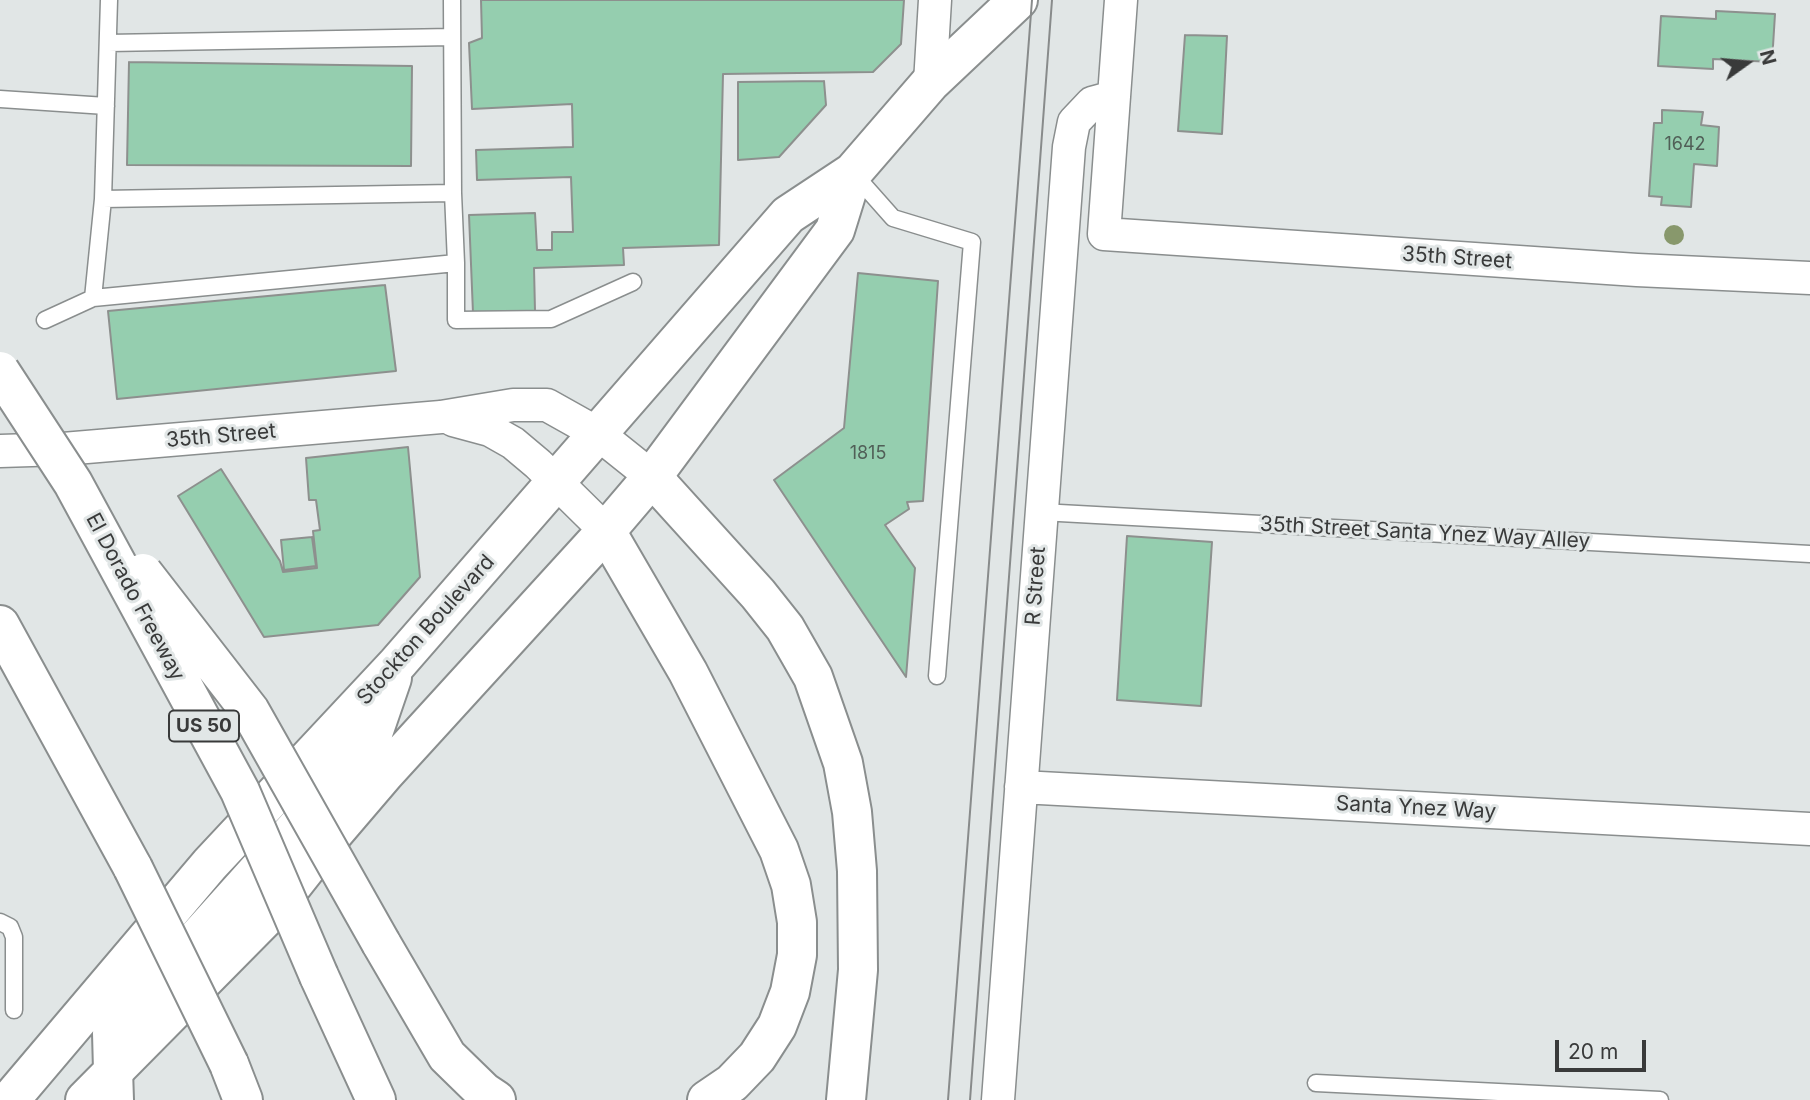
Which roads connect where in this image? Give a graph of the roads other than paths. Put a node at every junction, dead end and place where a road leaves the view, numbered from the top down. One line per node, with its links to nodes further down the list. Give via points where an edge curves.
1 (109, 0): 7 (lane)
2 (453, 0): 6 (lane)
3 (935, 0): 8 (street)
4 (1018, 0): 8 (main road, Stockton Boulevard)
5 (1121, 0): 9 (street)
6 (452, 37): 7 (lane); 13 (lane)
7 (108, 43): 11 (lane)
8 (930, 83): 12 (main road, Stockton Boulevard)
9 (1114, 97): 16 (street, 35th Street, via 1104,234); 27 (street, R Street, via 1092,103 1074,122 1069,147)
10 (0, 99): 11 (lane)
11 (106, 106): 14 (lane)
12 (853, 172): 22 (main road, Stockton Boulevard, via 788,215); 24 (main road, Stockton Boulevard, via 835,230); 32 (lane, via 893,218 972,242)
13 (453, 193): 14 (lane); 15 (lane)
14 (103, 199): 18 (lane)
15 (456, 263): 17 (lane, via 456,320 551,319); 18 (lane)
16 (1810, 278)
17 (633, 282)
18 (93, 298): 19 (lane)
19 (45, 320)
20 (0, 371): 25 (main road, El Dorado Freeway / US 50, bridge)
21 (441, 417): 22 (street, 35th Street, via 513,405 547,405); 23 (street, 35th Street); 26 (street, 35th Street, via 490,430 513,443)
22 (597, 433): 24 (street, 35th Street); 26 (main road, Stockton Boulevard)
23 (0, 451)
24 (652, 477): 28 (main road, Stockton Boulevard); 45 (main road, via 785,628 813,677 844,763 857,871 858,970)
25 (73, 483): 42 (main road, El Dorado Freeway / US 50, bridge, via 240,791); 43 (main road, bridge, via 250,711 447,1056)
26 (555, 483): 28 (street, 35th Street); 31 (main road, Stockton Boulevard)
27 (1041, 512): 29 (lane, 35th Street Santa Ynez Way Alley); 33 (street, R Street)
28 (606, 531): 38 (main road, Stockton Boulevard, via 385,773 274,910); 44 (main road, via 688,671 779,850 791,885 797,955 777,1026 757,1057)
29 (1810, 554)
30 (0, 625): 41 (main road, bridge, via 133,869)
31 (397, 664): 38 (main road, via 368,748 112,1033); 39 (main road, Stockton Boulevard, via 210,864)
32 (937, 676)
33 (1021, 787): 34 (street, Santa Ynez Way); 46 (street, R Street)
34 (1810, 829)
35 (0, 922): 36 (lane, via 10,927 14,937)
36 (14, 1010)
37 (1316, 1083): 47 (lane)
38 (113, 1085): 40 (main road, Stockton Boulevard)
39 (10, 1100)
40 (85, 1100)
41 (243, 1100)
42 (376, 1100)
43 (496, 1100)
44 (708, 1100)
45 (846, 1100)
46 (998, 1100)
47 (1660, 1100)

